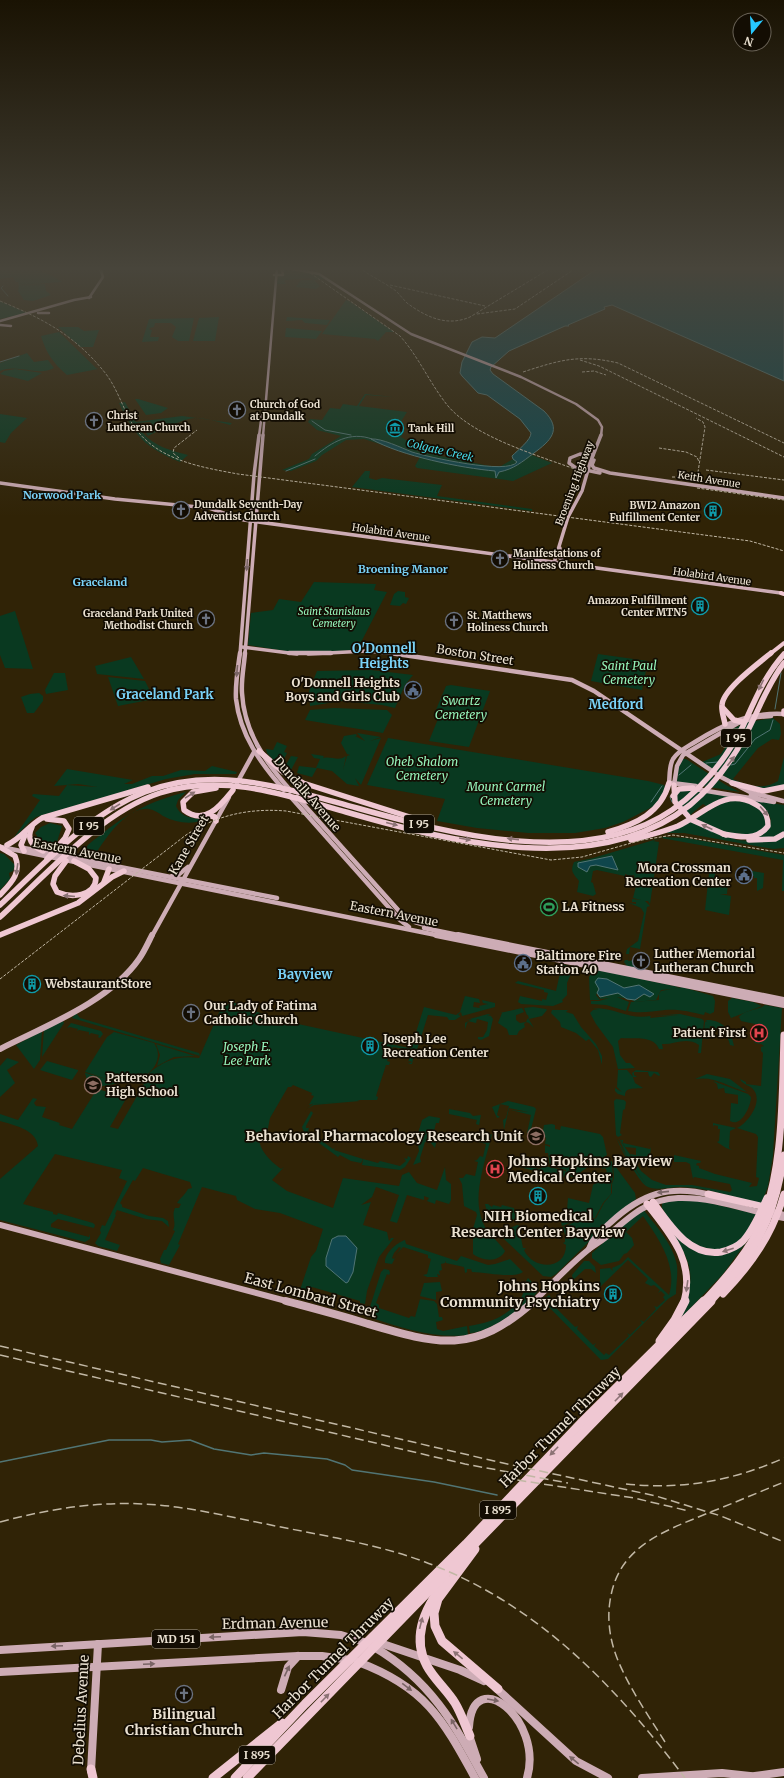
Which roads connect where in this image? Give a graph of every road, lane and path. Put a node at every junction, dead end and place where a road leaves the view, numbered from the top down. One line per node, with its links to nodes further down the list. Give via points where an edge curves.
1 (268, 351): 15 (main road, Dundalk Avenue)
2 (269, 351): 4 (main road, Dundalk Avenue)
3 (453, 351): 6 (main road, Broening Highway, via 521,377 588,411 602,427)
4 (266, 395): 5 (main road); 16 (main road, Dundalk Avenue)
5 (271, 396)
6 (595, 450): 7 (main road); 8 (main road, Broening Highway); 11 (main road, Keith Avenue, via 597,451 592,465 594,468)
7 (585, 454): 8 (main road); 10 (main road, via 570,459 569,464)
8 (593, 455): 9 (main road, Broening Highway)
9 (591, 460): 10 (main road, via 585,455 575,457 571,463); 19 (main road, Broening Highway, via 580,494 568,517)
10 (576, 468): 11 (main road, Keith Avenue)
11 (631, 477): 13 (main road, Keith Avenue)
12 (0, 483): 14 (main road, Holabird Avenue, via 115,499 209,508)
13 (784, 498)
14 (239, 518): 15 (main road, Holabird Avenue); 17 (main road)
15 (251, 521): 16 (main road, Holabird Avenue); 17 (main road, Dundalk Avenue); 18 (main road, via 254,524)
16 (256, 522): 18 (main road, Dundalk Avenue); 20 (main road, Holabird Avenue)
17 (250, 526): 25 (main road, Dundalk Avenue, one-way to 25)
18 (255, 536): 26 (main road, Dundalk Avenue)
19 (560, 545): 20 (main road, Broening Highway); 21 (main road, via 562,560)
20 (554, 563): 21 (main road, Holabird Avenue)
21 (583, 567): 22 (main road, Holabird Avenue)
22 (758, 591): 23 (main road); 23 (main road, Holabird Avenue)
23 (783, 595)
24 (784, 643): 30 (highway, via 728,692)
25 (239, 647): 26 (main road, Boston Street); 37 (main road, Dundalk Avenue, one-way to 37, via 236,700 244,732)
26 (245, 647): 29 (main road, Boston Street, via 298,654 373,652 402,655 559,679); 37 (main road, Dundalk Avenue, via 242,692 247,722)
27 (784, 654): 58 (highway, I 95, one-way to 58, via 762,683 739,733 716,769 671,810 648,823 617,834 588,839)
28 (784, 663): 62 (highway, I 95, one-way to 28, via 588,846 626,838 657,826 676,815 715,780 736,753 770,684)
29 (587, 688): 35 (main road); 38 (main road)
30 (722, 703): 32 (highway, via 726,713); 34 (highway)
31 (784, 714): 32 (main road, via 755,714); 33 (main road, via 763,716)
32 (734, 720): 33 (highway); 34 (main road)
33 (743, 722): 38 (main road)
34 (725, 724): 36 (main road)
35 (670, 742): 36 (main road); 38 (main road)
36 (690, 745): 38 (main road)
37 (257, 752): 45 (main road, Kane Street); 50 (highway, via 288,776); 74 (main road, Dundalk Avenue, via 272,776); 75 (main road, Dundalk Avenue)
38 (682, 753): 40 (main road, via 671,764); 41 (main road); 47 (main road, via 720,780)
39 (177, 783): 50 (highway, I 95, via 232,778 263,782 348,806); 55 (highway, via 156,784 106,801 42,818); 72 (highway, I 95, one-way to 72, via 148,791 108,811)
40 (672, 783): 44 (main road); 46 (highway); 47 (main road); 58 (highway, via 660,805 629,826 599,834)
41 (732, 783): 43 (highway, via 758,790); 49 (main road, via 750,792)
42 (228, 786): 51 (highway, I 95, via 195,786 172,790 141,801); 52 (highway, one-way to 42, via 186,812 182,807 184,799 197,791); 62 (highway, I 95, one-way to 62, via 250,786 414,830 520,847)
43 (784, 787)
44 (693, 788): 46 (highway, via 679,790); 48 (main road)
45 (234, 790): 52 (highway, via 215,810); 54 (main road, Kane Street)
46 (673, 796): 53 (highway, via 678,807)
47 (753, 796): 48 (main road); 49 (main road)
48 (761, 800): 49 (main road)
49 (784, 802)
50 (361, 806): 58 (highway, I 95, one-way to 50, via 478,835 410,822)
51 (115, 815): 65 (highway, one-way to 51, via 92,870 96,875 96,882 85,894 64,896 56,892 53,884 58,871); 77 (highway, I 95, via 95,830)
52 (205, 815): 54 (highway, via 213,816)
53 (689, 819): 56 (highway, one-way to 53); 56 (highway, one-way to 56, via 729,798 747,800 762,808 769,818 766,830 756,836 739,837); 62 (highway, via 654,834 622,842 569,850)
54 (216, 821): 66 (main road, Kane Street)
55 (28, 828): 60 (highway, via 19,839); 63 (highway)
56 (723, 834): 57 (highway, via 763,840 775,839)
57 (784, 834)
58 (547, 841)
59 (0, 843): 60 (main road, Eastern Avenue)
60 (7, 845): 63 (main road, Eastern Avenue)
61 (0, 847): 63 (main road, Eastern Avenue); 73 (highway, one-way to 73, via 15,856 18,868 14,879)
62 (556, 848)
63 (22, 849): 64 (main road, Eastern Avenue)
64 (41, 853): 65 (main road, Eastern Avenue); 72 (highway, via 29,842 31,828 49,819 65,822 69,829 65,838)
65 (76, 860): 67 (main road, Eastern Avenue)
66 (190, 866): 69 (main road, via 178,875); 70 (main road, Kane Street)
67 (111, 867): 68 (main road, Eastern Avenue); 69 (main road, Eastern Avenue); 71 (highway)
68 (124, 871): 70 (main road, Eastern Avenue); 71 (highway)
69 (168, 876): 70 (main road, Eastern Avenue)
70 (182, 881): 78 (main road, Eastern Avenue); 79 (main road, Eastern Avenue); 84 (main road, Kane Street, via 144,949 122,978 95,999)
71 (100, 888): 81 (highway, via 78,904)
72 (15, 892): 76 (highway, I 95)
73 (0, 895)
74 (380, 898): 75 (main road); 78 (main road, Dundalk Avenue)
75 (387, 898): 80 (main road, Dundalk Avenue, via 406,917)
76 (0, 905)
77 (0, 917)
78 (405, 924): 79 (main road, Dundalk Avenue); 80 (main road, Eastern Avenue)
79 (410, 928): 82 (main road, Eastern Avenue)
80 (438, 929): 82 (main road, Eastern Avenue)
81 (0, 935)
82 (783, 1002)
83 (784, 1035): 85 (highway, Harbor Tunnel Thruway / I 895)
84 (0, 1049)
85 (781, 1157): 87 (highway, Harbor Tunnel Thruway / I 895, via 776,1179)
86 (708, 1194): 88 (main road, East Lombard Street, one-way to 88, via 669,1191 651,1194); 89 (highway)
87 (776, 1198): 92 (highway); 92 (highway, Harbor Tunnel Thruway / I 895)
88 (647, 1201): 90 (main road, East Lombard Street, via 693,1197); 91 (main road, East Lombard Street, via 614,1218 594,1238 589,1249 537,1299 502,1327 478,1338 446,1342 398,1333); 92 (highway, one-way to 88, via 738,1246 722,1252 710,1252 682,1240); 93 (highway, one-way to 93, via 682,1252 688,1279 686,1295 673,1324)
89 (784, 1213)
90 (784, 1218)
91 (0, 1225)
92 (764, 1225): 93 (highway, Harbor Tunnel Thruway / I 895, via 717,1288); 94 (highway, Harbor Tunnel Thruway / I 895, one-way to 92, via 747,1269 759,1253)
93 (652, 1352): 95 (highway, Harbor Tunnel Thruway / I 895, one-way to 95, via 581,1423)
94 (494, 1527): 95 (highway, Harbor Tunnel Thruway / I 895); 95 (highway, via 441,1593)
95 (425, 1600): 102 (highway, one-way to 95, via 442,1641 435,1626 434,1613); 104 (highway, Harbor Tunnel Thruway / I 895); 105 (highway, one-way to 95, via 454,1701 430,1672 423,1658 419,1640); 112 (highway, Harbor Tunnel Thruway / I 895, one-way to 95)
96 (98, 1644): 97 (main road, Erdman Avenue / MD 151, one-way to 97); 98 (main road, Erdman Avenue / MD 151, one-way to 96, via 352,1637 303,1632); 100 (main road, Debelius Avenue)
97 (0, 1650)
98 (388, 1650): 102 (main road, via 413,1654 460,1670); 107 (main road, Erdman Avenue / MD 151, one-way to 98, via 451,1719 435,1696)
99 (298, 1656): 100 (main road, MD 151, one-way to 99); 103 (main road, one-way to 99, via 288,1667); 107 (main road, MD 151, one-way to 107, via 342,1658 396,1678 427,1703 446,1726)
100 (97, 1667): 101 (main road, MD 151); 108 (main road, Debelius Avenue)
101 (0, 1672)
102 (498, 1689): 114 (main road, one-way to 102, via 589,1771 571,1758)
103 (281, 1690)
104 (305, 1704): 110 (highway); 111 (highway, Harbor Tunnel Thruway / I 895)
105 (470, 1736): 107 (main road); 113 (main road, one-way to 113, via 469,1717 476,1704 486,1699 502,1702 519,1724 529,1748 532,1761)
106 (784, 1772): 109 (main road)
107 (478, 1774)
108 (91, 1775)
109 (748, 1777): 115 (main road, via 722,1773)
110 (213, 1778)
111 (235, 1778)
112 (247, 1778)
113 (527, 1778)
114 (608, 1778)
115 (642, 1778)

